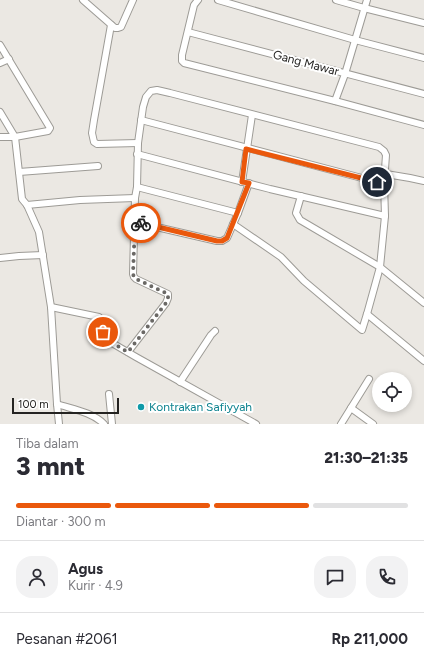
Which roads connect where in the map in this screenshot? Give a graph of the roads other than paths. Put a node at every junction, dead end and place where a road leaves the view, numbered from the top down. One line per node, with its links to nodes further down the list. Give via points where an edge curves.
1 (83, 0): 9 (street)
2 (133, 0): 9 (street, via 121,27 115,28)
3 (198, 0): 10 (street, via 194,5)
4 (218, 0): 11 (street)
5 (336, 0): 7 (street)
6 (367, 0): 7 (street)
7 (364, 8): 8 (street); 11 (street)
8 (424, 24)
9 (111, 25): 25 (street, via 92,133 94,142)
10 (188, 32): 16 (street, Gang Mawar); 18 (street, via 181,58 185,63)
11 (355, 40): 13 (street); 16 (street)
12 (0, 45): 14 (street)
13 (424, 58)
14 (9, 59): 15 (street); 24 (street, via 50,128 48,131)
15 (0, 63)
16 (345, 74): 17 (street, Gang Mawar); 18 (street)
17 (424, 94)
18 (335, 101): 22 (street)
19 (0, 112): 24 (street)
20 (252, 115): 21 (street, via 153,90 146,97); 26 (street); 30 (street, via 382,149 386,155)
21 (141, 120): 25 (street); 26 (street)
22 (424, 125)
23 (0, 137): 24 (street)
24 (15, 137): 29 (street)
25 (138, 143): 27 (street)
26 (246, 149): 32 (street); 34 (street)
27 (137, 154): 32 (street); 35 (street)
28 (98, 166): 29 (street)
29 (19, 172): 38 (street, via 22,199)
30 (386, 174): 31 (street); 34 (street)
31 (424, 181)
32 (242, 182): 33 (street)
33 (249, 183): 36 (street); 39 (street)
34 (384, 183): 40 (street)
35 (137, 187): 37 (street); 39 (street)
36 (301, 196): 40 (street); 45 (street, via 296,213 300,220)
37 (135, 198): 38 (street); 41 (street)
38 (27, 205): 43 (street, via 39,232)
39 (238, 213): 42 (street)
40 (385, 216): 45 (street)
41 (135, 222): 42 (street, via 217,241 227,238); 50 (street, via 134,277 168,294 168,298)
42 (233, 224): 48 (street, via 281,257 304,281 362,330)
43 (43, 255): 44 (street); 47 (street)
44 (0, 258)
45 (380, 266): 46 (street); 48 (street)
46 (424, 303)
47 (50, 307): 50 (street, via 99,316 106,336 112,343); 55 (street)
48 (367, 314): 51 (street)
49 (215, 331): 53 (street)
50 (128, 352): 53 (street)
51 (424, 361)
52 (369, 379): 56 (street)
53 (180, 382): 60 (street)
54 (109, 394): 59 (street)
55 (56, 404): 57 (street); 58 (street, via 92,415)
56 (350, 408): 61 (street); 62 (street)
57 (59, 424)
58 (104, 424)
59 (112, 424)
60 (256, 424)
61 (341, 424)
62 (373, 424)

